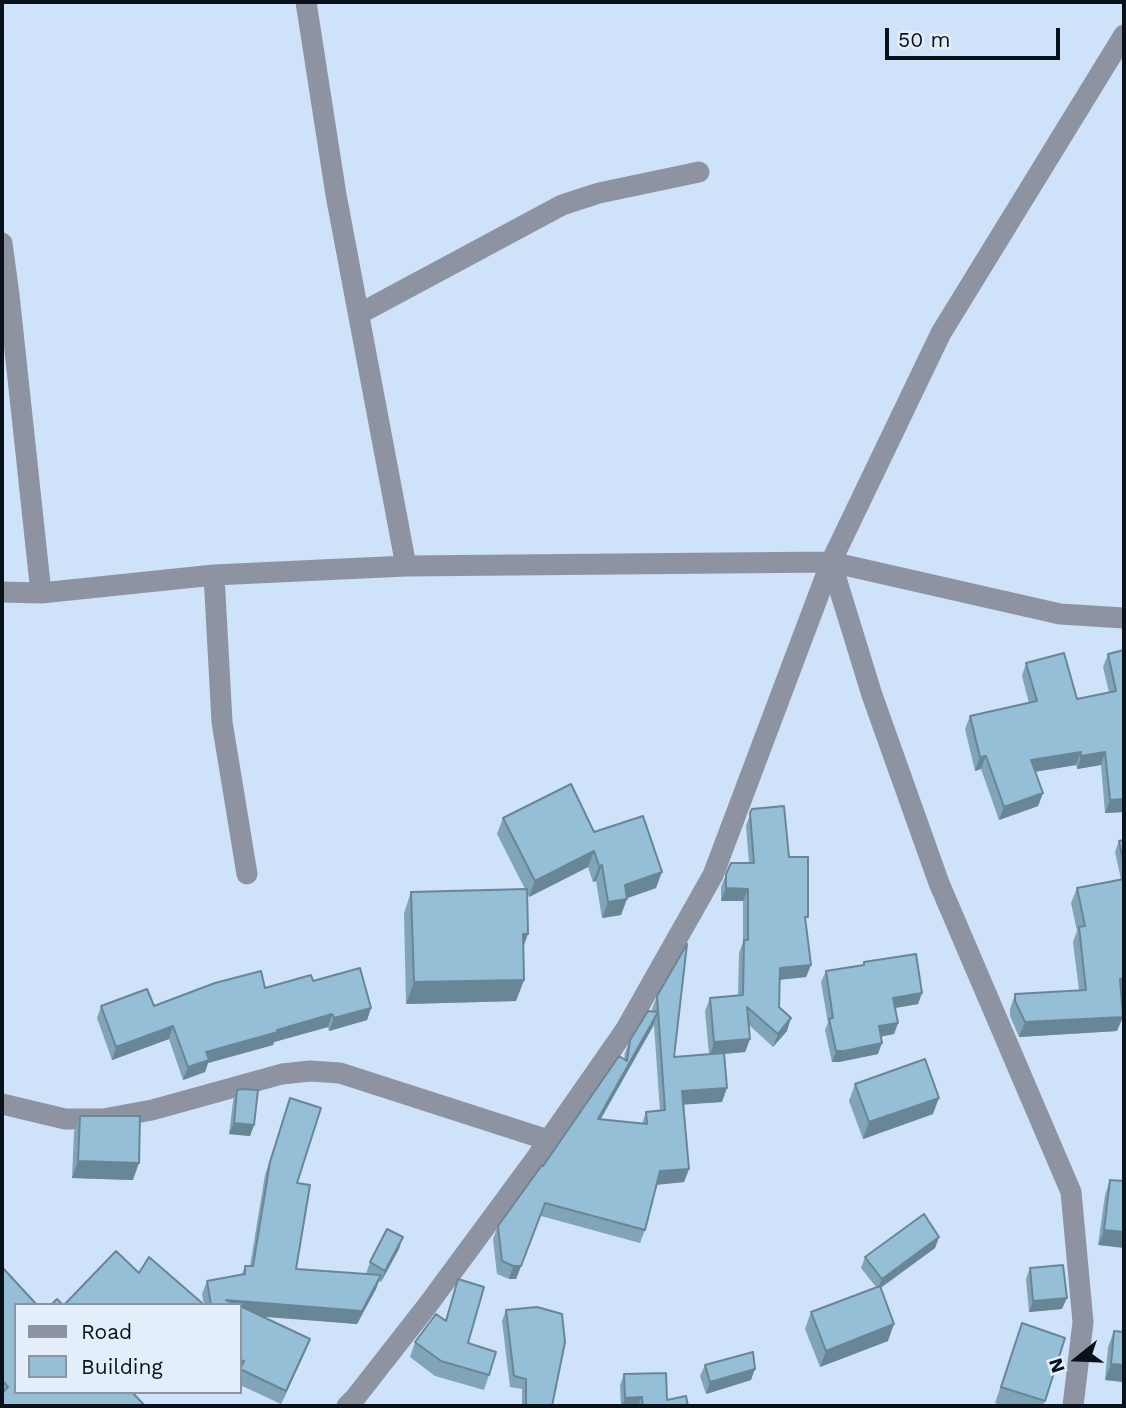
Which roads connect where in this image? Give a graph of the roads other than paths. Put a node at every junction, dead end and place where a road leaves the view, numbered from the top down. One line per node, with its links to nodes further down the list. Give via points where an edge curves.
1 (306, 2): 5 (street)
2 (1124, 35): 6 (street, via 941,333)
3 (699, 172): 5 (street, via 562,205)
4 (2, 243): 10 (street)
5 (359, 314): 7 (street)
6 (831, 562): 7 (street); 11 (street, via 1060,614); 14 (street, via 713,875 626,1029); 16 (street, via 872,695 939,883 1071,1192 1083,1322)
7 (406, 566): 8 (street)
8 (214, 575): 10 (street); 12 (street, via 222,722)
9 (2, 592): 10 (street)
10 (41, 593)
11 (1124, 618)
12 (247, 874)
13 (2, 1104): 14 (street, via 65,1119 103,1119 310,1071 340,1073)
14 (548, 1140): 15 (street, via 427,1306)
15 (347, 1406)
16 (1073, 1406)

